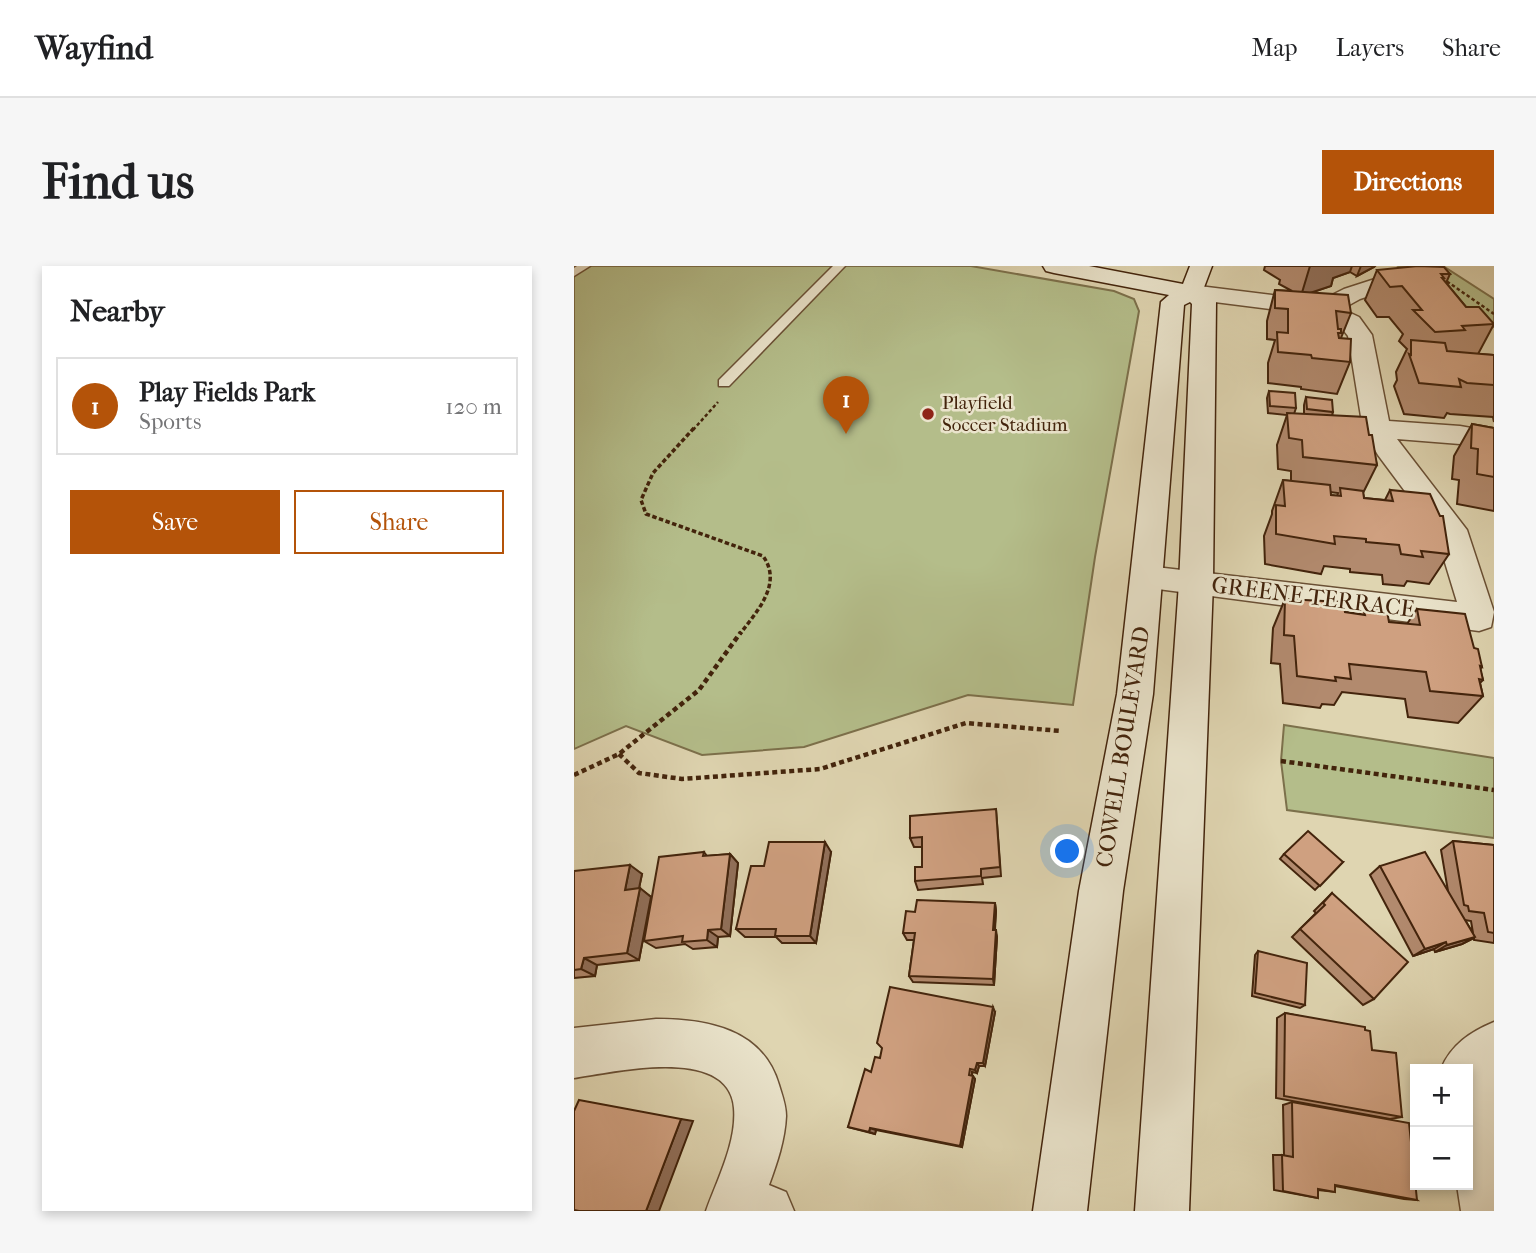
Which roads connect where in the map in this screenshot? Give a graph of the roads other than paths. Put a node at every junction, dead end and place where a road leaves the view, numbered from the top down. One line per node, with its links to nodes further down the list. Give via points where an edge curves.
1 (584, 266): 4 (lane)
2 (839, 266): 8 (lane)
3 (1055, 266): 6 (main road, GREENE TERRACE)
4 (574, 273)
5 (1409, 275): 7 (main road, via 1352,294)
6 (1196, 279): 7 (main road, GREENE TERRACE); 11 (main road, COWELL BOULEVARD, via 1172,302); 12 (main road, via 1204,302)
7 (1324, 309): 9 (main road, GREENE TERRACE, via 1350,321 1360,335)
8 (724, 383)
9 (1377, 429): 10 (main road); 13 (main road, GREENE TERRACE, via 1451,530)
10 (1494, 441)
11 (1147, 578): 12 (main road, GREENE TERRACE); 19 (main road, COWELL BOULEVARD, via 1135,694 1101,891)
12 (1196, 583): 13 (main road, GREENE TERRACE); 20 (main road)
13 (1486, 619)
14 (1494, 1047): 16 (main road)
15 (574, 1053): 18 (main road, via 670,1042 706,1045 740,1063 752,1077 760,1108)
16 (1472, 1064)
17 (1473, 1114): 21 (main road)
18 (745, 1209)
19 (1059, 1211)
20 (1162, 1211)
21 (1488, 1211)

